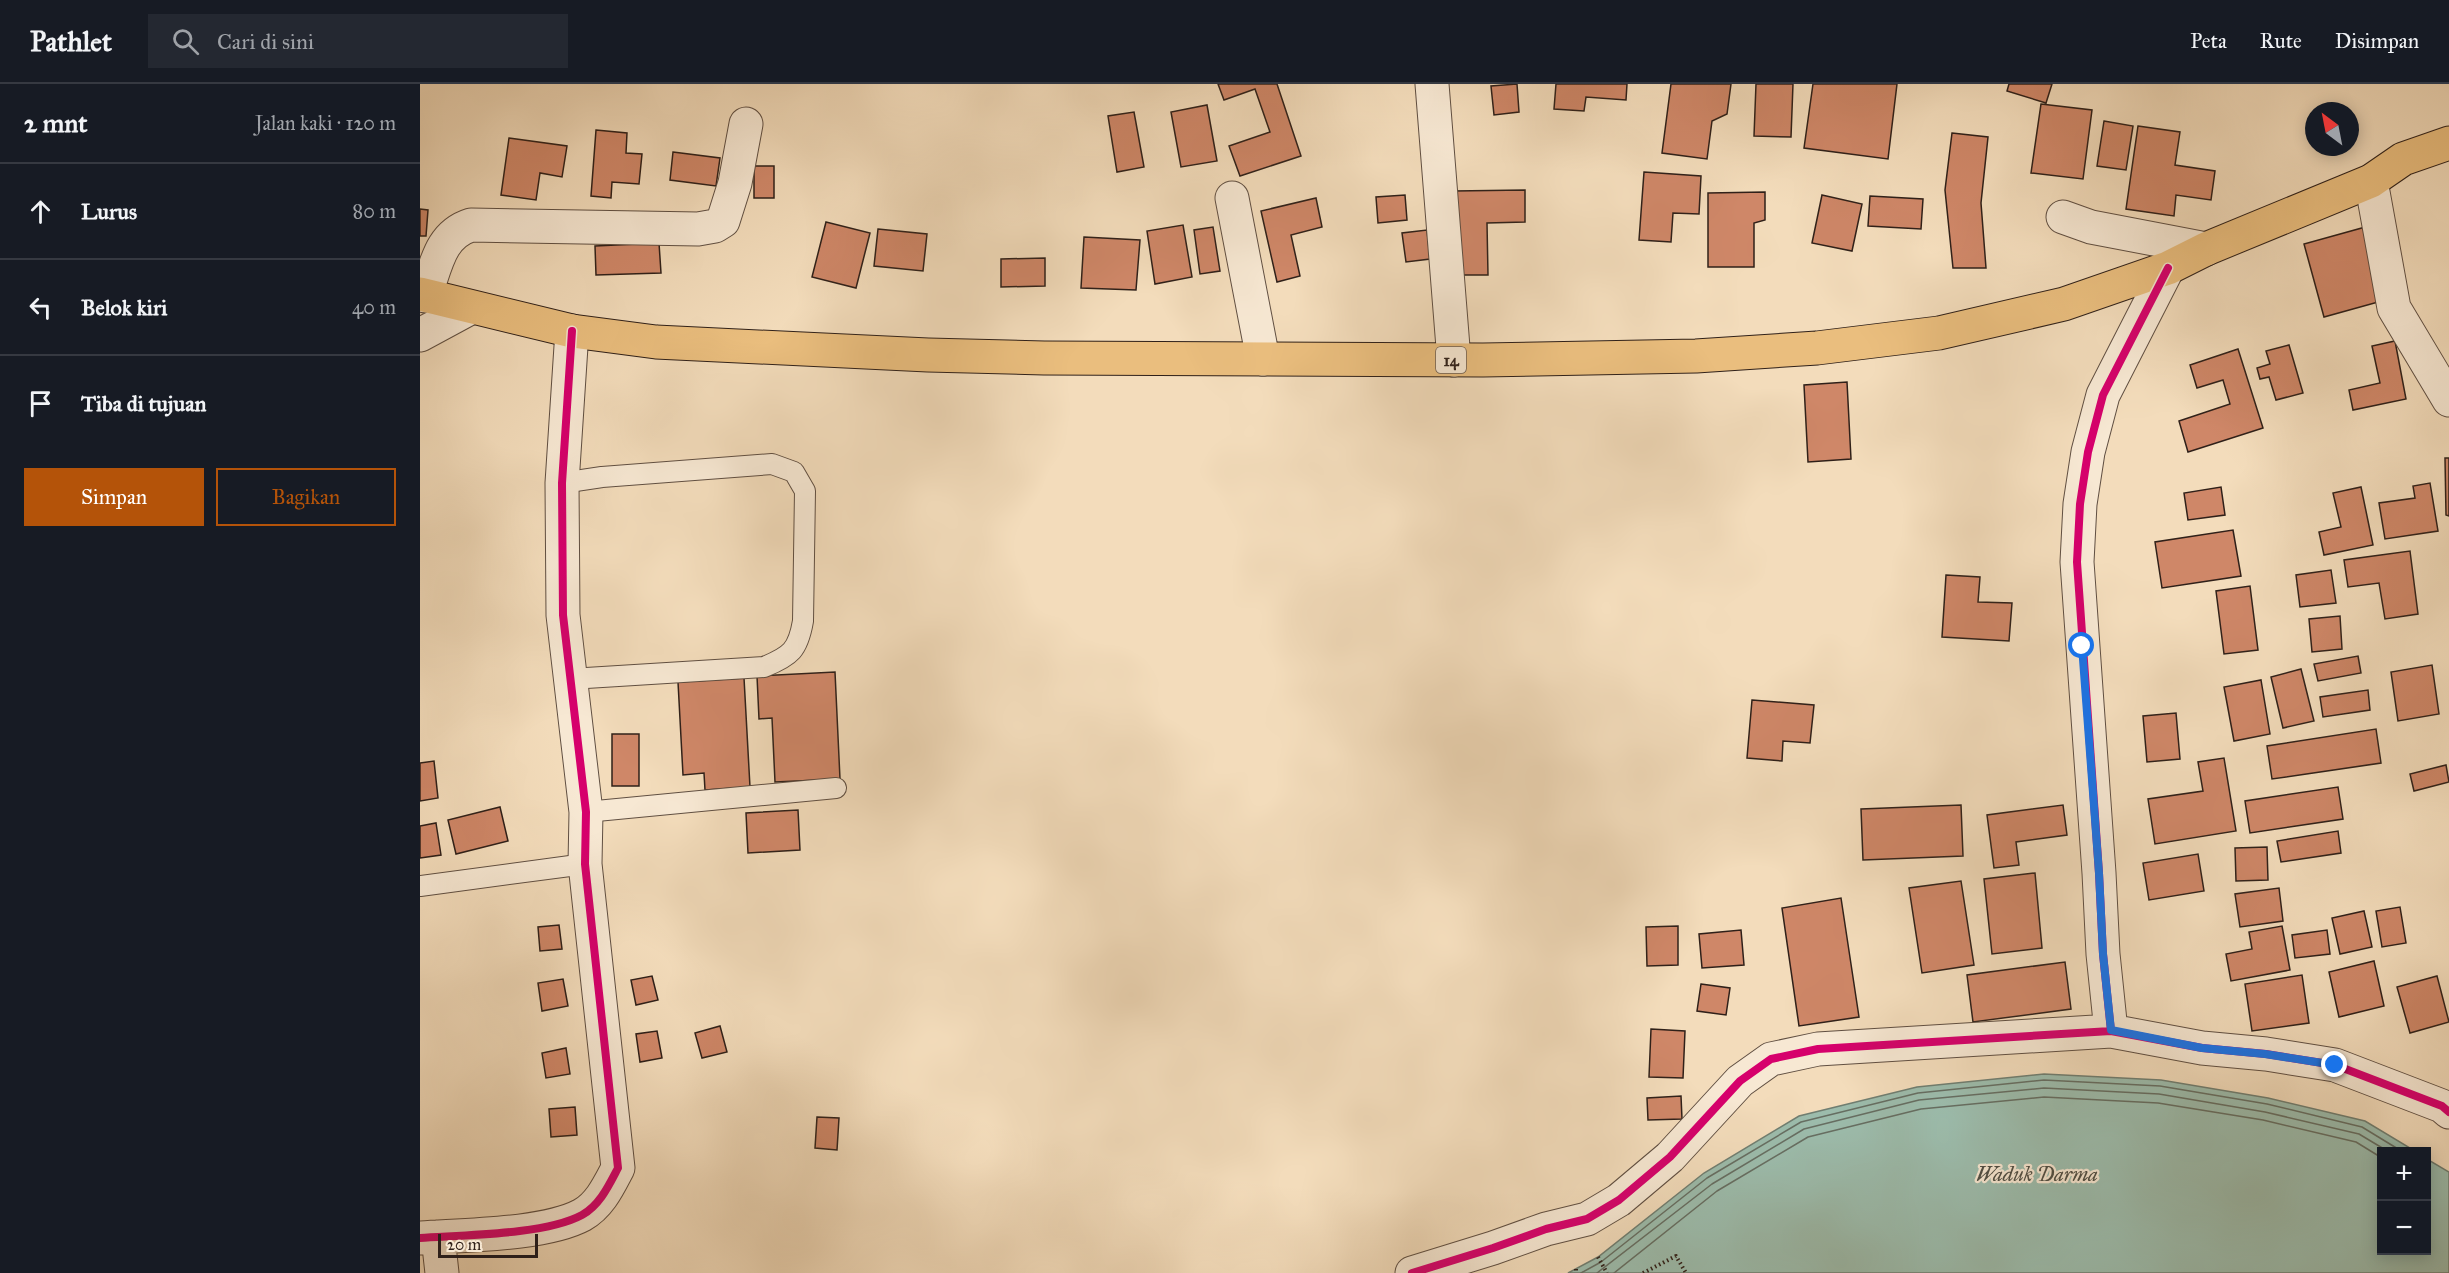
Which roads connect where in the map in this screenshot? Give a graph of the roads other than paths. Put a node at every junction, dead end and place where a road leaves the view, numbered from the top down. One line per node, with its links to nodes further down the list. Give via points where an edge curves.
1 (1432, 84): 14 (street)
2 (746, 124): 9 (street, via 735,183 723,221 715,226 698,229 471,225 459,229 444,243)
3 (2449, 143): 4 (highway, 14, via 2403,159)
4 (2371, 181): 7 (highway, 14); 15 (street, via 2394,308)
5 (1232, 198): 13 (street)
6 (2062, 217): 7 (street, via 2091,227)
7 (2206, 249): 8 (highway, 14)
8 (2168, 268): 14 (highway, 14, via 2064,304 1939,333 1817,348 1696,356); 22 (street, via 2103,395 2080,504 2077,562)
9 (423, 295): 10 (highway, 14)
10 (470, 308): 11 (highway, 14); 12 (street)
11 (572, 331): 13 (highway, 14, via 656,342 928,355); 16 (street)
12 (420, 335)
13 (1263, 359): 14 (highway, 14)
14 (1454, 360)
15 (2449, 400)
16 (562, 483): 17 (street, via 563,615); 17 (lane, via 772,464 794,472 805,491 803,621 800,639 792,653 764,667)
17 (570, 679): 19 (street)
18 (836, 788): 19 (lane)
19 (586, 812): 20 (street)
20 (585, 864): 21 (lane); 24 (street, via 618,1168 600,1199 582,1215 506,1233)
21 (420, 886)
22 (2111, 1030): 23 (street, via 2202,1048 2335,1065); 26 (street, via 1818,1048 1771,1059 1740,1081 1670,1157 1619,1200 1587,1219)
23 (2449, 1112)
24 (429, 1237): 25 (street)
25 (442, 1273)
26 (1412, 1273)

